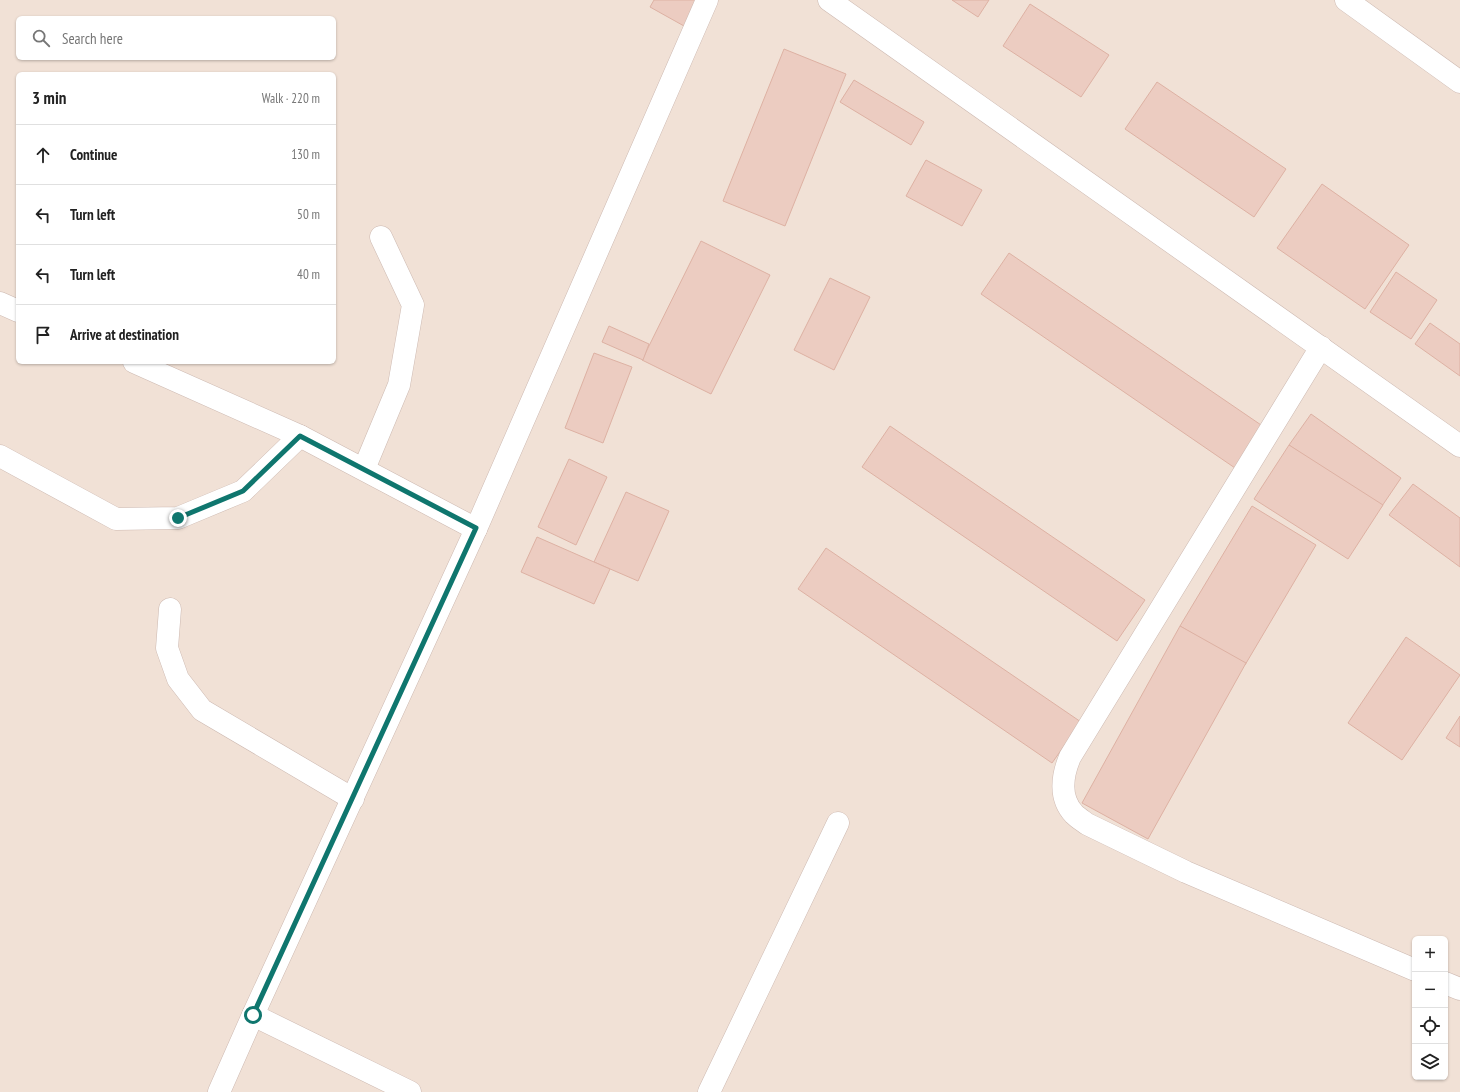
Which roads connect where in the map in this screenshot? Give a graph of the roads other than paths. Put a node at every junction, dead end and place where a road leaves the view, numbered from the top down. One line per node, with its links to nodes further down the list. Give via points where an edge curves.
1 (707, 0): 14 (street)
2 (828, 0): 8 (street)
3 (1346, 0): 4 (street)
4 (1460, 82)
5 (380, 237): 13 (street, via 413,305 400,386)
6 (0, 303): 7 (street)
7 (16, 310)
8 (1321, 347): 11 (street); 18 (street, via 1070,757 1063,782 1068,805 1075,815 1087,824 1186,872)
9 (138, 364): 10 (street)
10 (300, 436): 12 (street, via 243,491 178,518 116,519); 13 (street)
11 (1460, 446)
12 (0, 456)
13 (364, 469): 14 (street)
14 (476, 528): 16 (street)
15 (170, 609): 16 (street, via 167,648 178,678 202,710)
16 (352, 798): 21 (street)
17 (838, 823): 24 (street)
18 (1412, 969)
19 (1448, 984): 20 (street)
20 (1460, 989)
21 (253, 1015): 22 (street); 23 (street)
22 (219, 1092)
23 (410, 1092)
24 (709, 1092)

